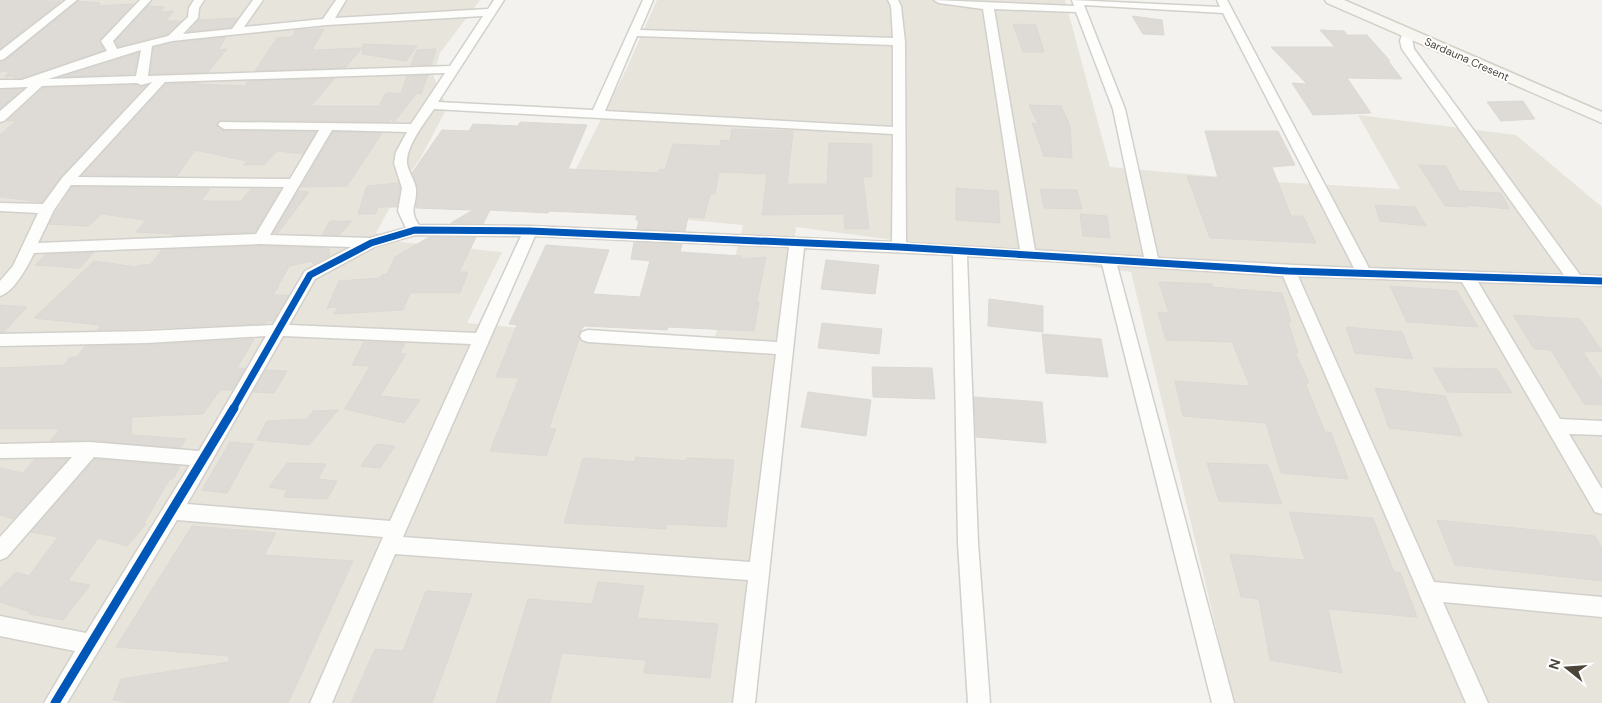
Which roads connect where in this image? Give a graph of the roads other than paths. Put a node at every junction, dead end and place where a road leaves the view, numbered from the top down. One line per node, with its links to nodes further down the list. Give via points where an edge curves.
1 (72, 0): 23 (street)
2 (146, 0): 22 (street, via 107,41)
3 (199, 0): 19 (street, via 193,18)
4 (258, 0): 16 (street)
5 (342, 0): 15 (street)
6 (499, 0): 14 (street)
7 (648, 0): 17 (street)
8 (894, 0): 20 (street)
9 (939, 0): 13 (street)
10 (1332, 0): 18 (street, Sardauna Cresent)
11 (1078, 4): 12 (street); 13 (street); 52 (street, via 1119,109)
12 (1224, 5): 54 (street)
13 (988, 6): 50 (street)
14 (490, 12): 15 (street); 24 (street)
15 (327, 22): 16 (street)
16 (235, 32): 19 (street)
17 (633, 32): 20 (street); 31 (street)
18 (1407, 33): 33 (street, Sardauna Cresent); 56 (street, via 1408,49)
19 (172, 38): 21 (street)
20 (900, 42): 37 (street)
21 (147, 45): 22 (street); 25 (street)
22 (114, 53): 27 (street)
23 (0, 57)
24 (454, 69): 26 (street); 30 (street)
25 (141, 80): 26 (street); 28 (street)
26 (161, 80): 38 (street)
27 (24, 83): 28 (street); 29 (street)
28 (39, 83): 32 (street)
29 (0, 84)
30 (431, 105): 31 (street); 36 (street)
31 (597, 114): 37 (street)
32 (0, 118)
33 (1602, 118)
34 (224, 125): 35 (street)
35 (328, 126): 36 (street); 39 (street)
36 (416, 128): 42 (street, via 400,164 409,196 404,209)
37 (900, 131): 47 (street)
38 (67, 181): 39 (street); 41 (street)
39 (293, 184): 44 (street)
40 (0, 207): 41 (street)
41 (47, 209): 48 (street)
42 (415, 230): 43 (street); 46 (street)
43 (530, 231): 45 (street); 61 (street)
44 (260, 239): 46 (street); 48 (street)
45 (797, 242): 47 (street); 63 (street)
46 (371, 243): 59 (street, via 310,275)
47 (899, 247): 49 (street)
48 (30, 248): 58 (street)
49 (960, 250): 50 (street); 81 (street, via 968,543)
50 (1028, 254): 51 (street)
51 (1108, 259): 52 (street); 82 (street)
52 (1152, 262): 53 (street)
53 (1288, 270): 54 (street); 74 (street)
54 (1364, 273): 55 (street)
55 (1467, 277): 56 (street); 64 (street)
56 (1576, 280): 57 (street)
57 (1602, 281)
58 (0, 291)
59 (280, 330): 61 (street); 62 (street); 68 (street)
60 (588, 336): 63 (street)
61 (482, 339): 71 (street)
62 (0, 340)
63 (785, 349): 73 (street)
64 (1555, 426): 65 (street); 69 (street)
65 (1602, 428)
66 (90, 449): 67 (street); 68 (street); 72 (street)
67 (0, 450)
68 (204, 459): 70 (street)
69 (1602, 506)
70 (172, 511): 71 (street); 77 (street)
71 (392, 537): 73 (street); 79 (street)
72 (0, 551)
73 (759, 572): 80 (street)
74 (1428, 591): 75 (street); 83 (street)
75 (1602, 607)
76 (0, 626): 77 (street)
77 (90, 644): 78 (street)
78 (55, 703)
79 (321, 703)
80 (744, 703)
81 (979, 703)
82 (1223, 703)
83 (1476, 703)

